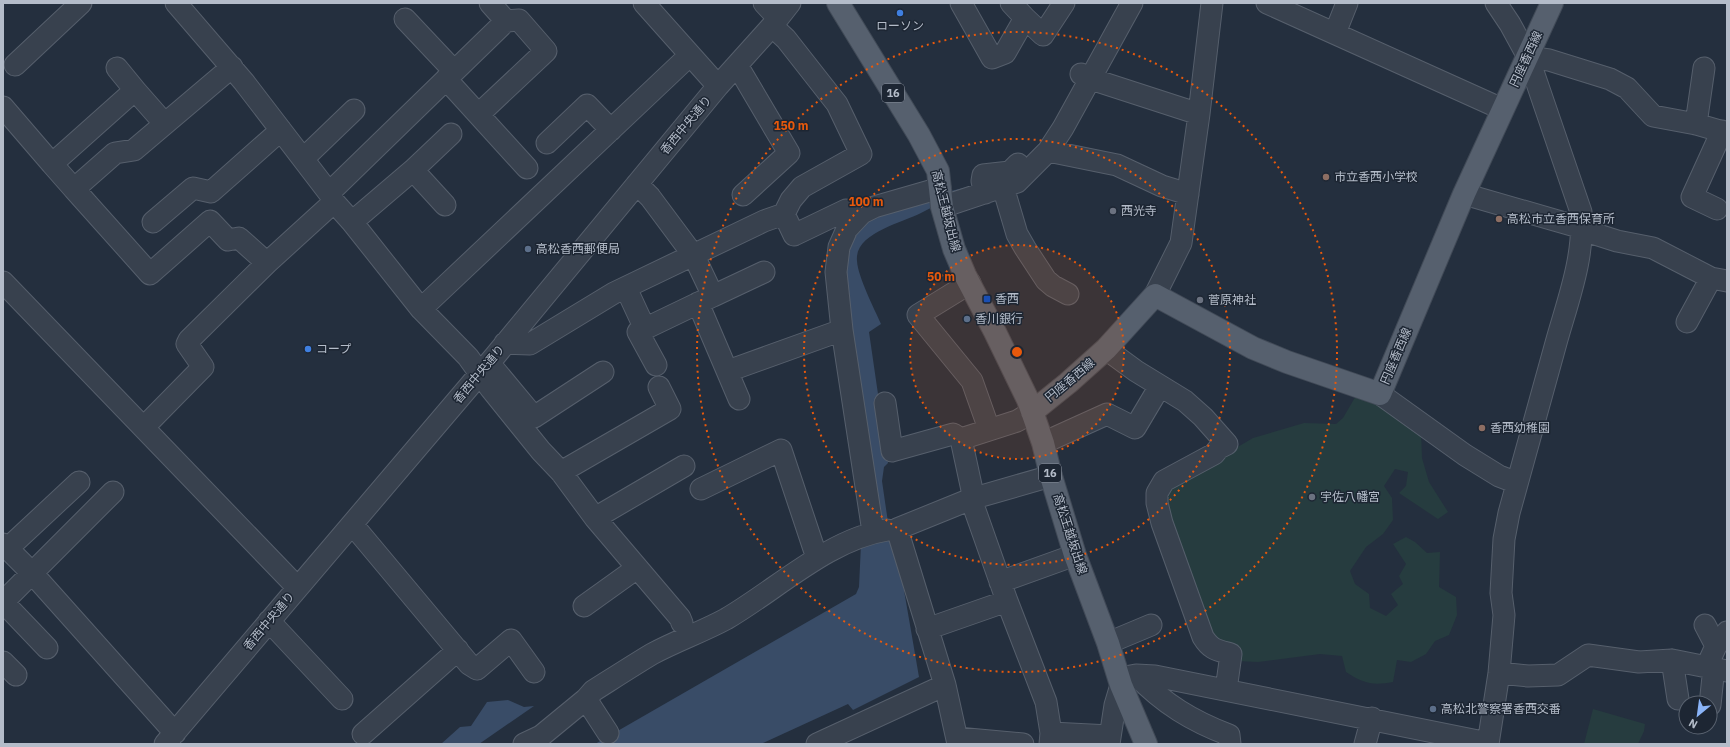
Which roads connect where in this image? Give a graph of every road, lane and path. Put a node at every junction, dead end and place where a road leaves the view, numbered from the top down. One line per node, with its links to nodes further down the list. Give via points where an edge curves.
1 (81, 3): 25 (street)
2 (176, 3): 26 (street)
3 (490, 3): 20 (street)
4 (644, 3): 22 (street)
5 (764, 3): 17 (street)
6 (838, 3): 56 (main road, 高松王越坂出線 / 16, via 919,135 938,171)
7 (961, 3): 18 (street, via 992,58 1005,53)
8 (1011, 3): 18 (street)
9 (1064, 3): 18 (street, via 1043,35)
10 (1119, 3): 30 (street)
11 (1132, 3): 30 (street)
12 (1212, 3): 37 (street)
13 (1267, 3): 21 (street)
14 (1347, 3): 21 (street)
15 (1496, 3): 23 (street)
16 (1552, 3): 23 (main road, 円座香西線)
17 (780, 16): 24 (street, 香西中央通り); 61 (street, via 786,39 836,104 861,154 802,187)
18 (1025, 18)
19 (405, 19): 29 (street)
20 (506, 21): 29 (street); 36 (street, via 519,20 546,51)
21 (1335, 33): 34 (street)
22 (690, 55): 31 (street); 41 (street)
23 (1528, 57): 34 (main road, 円座香西線); 39 (street, via 1549,60 1610,78 1627,88 1653,116); 64 (street, via 1581,212)
24 (737, 64): 31 (street, 香西中央通り); 55 (street, via 789,153)
25 (15, 65)
26 (232, 67): 38 (street); 40 (street)
27 (116, 68): 32 (street)
28 (1704, 68): 39 (street)
29 (450, 75): 36 (street); 57 (street)
30 (1086, 76): 37 (street); 45 (street, via 1064,128); 50 (street, via 1053,126)
31 (718, 86): 51 (street, 香西中央通り)
32 (135, 90): 38 (street); 47 (street)
33 (3, 106): 47 (street)
34 (1502, 109): 54 (main road, 円座香西線)
35 (354, 110): 46 (street)
36 (479, 114): 48 (street)
37 (1200, 114): 53 (street)
38 (164, 123): 52 (street, via 134,150 115,153)
39 (1696, 124): 42 (street)
40 (281, 130): 46 (street); 62 (street, via 211,192 193,188)
41 (611, 130): 44 (street, via 587,105); 75 (street)
42 (1724, 132): 59 (street, via 1692,197)
43 (451, 134): 49 (street)
44 (548, 143)
45 (1048, 151): 50 (street); 53 (street, via 1117,165 1162,186)
46 (303, 159): 57 (street)
47 (52, 164): 52 (street)
48 (526, 168)
49 (413, 170): 58 (street); 63 (street)
50 (1000, 182): 56 (street); 72 (street, via 1017,234 1025,248 1046,280)
51 (637, 184): 65 (street); 79 (street, 香西中央通り)
52 (74, 189): 66 (street, via 150,274 210,221 228,240 239,238)
53 (1188, 194): 73 (street, via 1181,243)
54 (1464, 194): 64 (street); 87 (main road, 円座香西線)
55 (743, 195)
56 (941, 197): 60 (street, via 874,207); 70 (main road, 高松王越坂出線 / 16, via 954,249)
57 (332, 198): 63 (street); 66 (street)
58 (445, 205)
59 (1717, 209)
60 (862, 213): 61 (street, via 846,210 794,235); 78 (street, via 847,229 838,247 836,272)
61 (784, 214): 65 (street, via 716,243)
62 (153, 222)
63 (352, 222): 75 (street)
64 (1582, 229): 68 (street, via 1617,241 1653,248); 99 (street, via 1580,252 1570,293)
65 (694, 256): 71 (street); 74 (street)
66 (267, 263): 91 (street, via 189,340 187,344 203,367)
67 (764, 272): 74 (street)
68 (1722, 276): 76 (street)
69 (3, 282): 91 (street)
70 (970, 283): 90 (main road, 高松王越坂出線 / 16); 92 (street, via 918,315 972,381)
71 (626, 288): 77 (street); 79 (street, via 530,344)
72 (1068, 294)
73 (1155, 295): 80 (main road, 円座香西線); 87 (main road, 円座香西線, via 1253,348)
74 (705, 300): 77 (street); 84 (street)
75 (421, 309): 82 (street, via 468,357)
76 (1687, 322)
77 (645, 329): 81 (street, via 638,332)
78 (842, 330): 84 (street); 105 (street)
79 (505, 344): 82 (street, 香西中央通り)
80 (1106, 349): 85 (street); 90 (main road, 円座香西線, via 1068,384)
81 (656, 365)
82 (484, 368): 83 (street, via 534,417); 96 (street, via 537,446); 104 (street, 香西中央通り)
83 (603, 372)
84 (728, 372): 88 (street)
85 (1160, 386): 94 (street, via 1135,428 1107,414); 130 (street, via 1185,400 1228,444 1164,481 1157,493 1162,523 1203,637 1209,646 1231,654)
86 (659, 387): 96 (street, via 670,409)
87 (1380, 394): 99 (street, via 1465,455 1499,476)
88 (739, 399)
89 (886, 403): 93 (street, via 892,451 953,434)
90 (1032, 412): 92 (street); 94 (main road, 高松王越坂出線 / 16)
91 (144, 427): 111 (street)
92 (989, 430): 93 (street)
93 (961, 439): 102 (street)
94 (1043, 443): 97 (main road, 高松王越坂出線 / 16)
95 (684, 466): 103 (street)
96 (560, 472): 103 (street)
97 (1051, 476): 102 (street); 107 (main road, 高松王越坂出線 / 16)
98 (79, 482): 106 (street)
99 (1517, 483): 127 (street, via 1504,539 1501,593 1504,615)
100 (701, 489): 108 (street, via 781,450 814,549)
101 (113, 492): 110 (street)
102 (972, 499): 105 (street); 112 (street)
103 (595, 518): 109 (street)
104 (352, 524): 111 (street, 香西中央通り); 123 (street)
105 (884, 530): 108 (street, via 840,545); 119 (street)
106 (5, 546): 110 (street)
107 (1075, 555): 112 (street); 121 (main road, 高松王越坂出線 / 16)
108 (819, 557): 132 (street, via 725,619 652,654)
109 (637, 568): 114 (street); 116 (street)
110 (32, 572): 113 (street); 138 (street)
111 (297, 587): 115 (street, 香西中央通り)
112 (1004, 592): 119 (street); 139 (street, via 1046,702)
113 (3, 602): 122 (street)
114 (584, 606)
115 (269, 621): 134 (street); 138 (street, 香西中央通り)
116 (682, 623)
117 (1151, 625): 121 (street)
118 (1705, 626): 120 (street)
119 (927, 629): 129 (street)
120 (1721, 639): 125 (street)
121 (1108, 643): 128 (main road, 高松王越坂出線 / 16)
122 (47, 648)
123 (458, 650): 126 (street, via 469,664 477,669 511,640); 137 (street)
124 (1672, 660): 125 (street); 127 (street, via 1639,662 1588,655 1558,675 1528,676); 133 (street)
125 (1716, 668): 131 (street)
126 (534, 672)
127 (1499, 673): 142 (street)
128 (1126, 679): 130 (street, via 1155,676); 140 (street, via 1115,705); 146 (main road, 高松王越坂出線 / 16); 147 (street, via 1148,688 1202,724 1229,735)
129 (945, 685): 141 (street); 144 (street)
130 (1226, 690): 135 (street)
131 (1712, 695)
132 (586, 699): 136 (street); 143 (street, via 541,736)
133 (1678, 699)
134 (342, 700)
135 (1372, 718): 142 (street); 148 (street)
136 (608, 732)
137 (363, 734)
138 (170, 738)
139 (1050, 739): 140 (street)
140 (1109, 740)
141 (957, 741): 145 (street)
142 (1488, 743)
143 (524, 744)
144 (817, 744)
145 (1023, 744)
146 (1146, 744)
147 (1230, 744)
148 (1365, 744)

